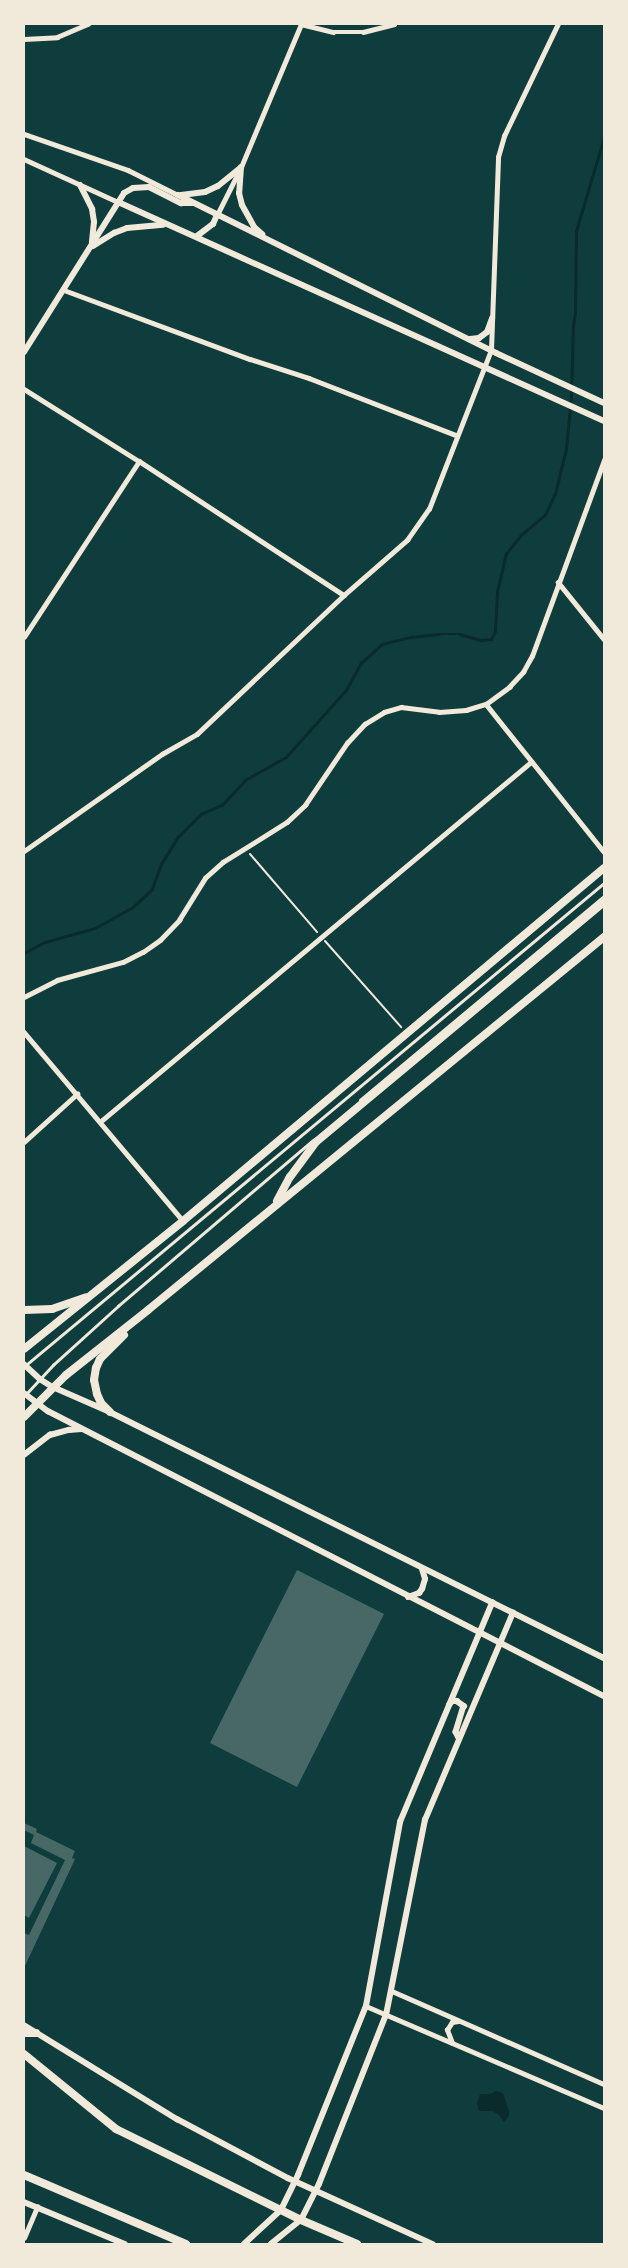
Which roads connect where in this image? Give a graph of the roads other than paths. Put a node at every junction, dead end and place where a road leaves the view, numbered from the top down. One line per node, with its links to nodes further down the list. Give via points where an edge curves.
1 (88, 24): 5 (street, via 57,37)
2 (301, 24): 3 (street, via 333,32 363,32); 8 (street)
3 (394, 24)
4 (558, 24): 19 (street, via 504,136 498,157)
5 (24, 39)
6 (24, 134): 10 (street, via 128,170)
7 (24, 159): 9 (street)
8 (241, 167): 10 (main road, via 205,192); 13 (street); 16 (main road, via 239,193 242,205 254,227)
9 (80, 185): 11 (street); 17 (main road, via 87,196 94,222)
10 (178, 195): 12 (main road)
11 (118, 202): 12 (main road, via 128,190 142,186 181,203); 14 (main road); 17 (main road)
12 (193, 203): 13 (main road)
13 (217, 215): 15 (main road, via 206,231); 16 (main road)
14 (169, 226): 15 (main road); 17 (main road, via 127,228)
15 (197, 236): 23 (main road)
16 (269, 240): 20 (main road)
17 (90, 249): 18 (main road)
18 (64, 290): 22 (main road); 27 (street)
19 (492, 318): 20 (main road, via 490,328 483,335); 21 (street)
20 (468, 339): 21 (main road)
21 (491, 350): 23 (street); 25 (main road)
22 (24, 352)
23 (486, 368): 26 (main road); 27 (street)
24 (24, 389): 29 (street)
25 (604, 403)
26 (604, 421)
27 (456, 435): 31 (street, via 429,509 408,540)
28 (604, 460): 30 (street)
29 (139, 461): 31 (street); 32 (street)
30 (558, 582): 33 (street); 34 (street, via 532,656 523,672)
31 (344, 594): 36 (street, via 197,734 162,754)
32 (24, 638)
33 (604, 640)
34 (486, 704): 35 (street); 43 (street, via 466,710 439,712 401,707 384,712 365,724 347,743 305,805 287,822 205,878 179,920 160,940 123,962 57,980)
35 (531, 762): 37 (street); 46 (street)
36 (24, 851)
37 (604, 852)
38 (604, 868): 49 (main road)
39 (604, 883): 54 (lane)
40 (604, 896): 55 (lane, via 125,1300)
41 (604, 902): 48 (main road, via 316,1142 290,1177)
42 (604, 937): 48 (main road, via 440,1074)
43 (24, 997)
44 (24, 1032): 45 (street)
45 (77, 1094): 46 (street); 47 (street)
46 (100, 1122): 49 (street)
47 (24, 1142)
48 (275, 1205): 52 (main road)
49 (183, 1221): 50 (main road)
50 (93, 1295): 51 (main road, via 52,1309); 53 (main road)
51 (24, 1310)
52 (148, 1310): 56 (main road); 59 (main road, via 107,1351 96,1368 97,1394)
53 (24, 1350)
54 (24, 1365): 55 (street)
55 (40, 1379): 56 (street); 57 (lane)
56 (53, 1387): 58 (main road); 59 (street)
57 (24, 1394): 58 (street)
58 (37, 1404): 60 (main road); 61 (street)
59 (110, 1412): 63 (street)
60 (24, 1417)
61 (84, 1429): 62 (street, via 50,1435); 64 (street)
62 (24, 1455)
63 (422, 1569): 64 (street, via 426,1579 422,1589); 65 (street)
64 (408, 1597): 67 (street)
65 (492, 1603): 66 (street); 67 (street)
66 (513, 1613): 68 (street); 69 (street)
67 (478, 1633): 68 (street); 71 (street)
68 (499, 1644): 70 (street); 72 (street)
69 (604, 1658)
70 (604, 1696)
71 (447, 1707): 72 (street, via 454,1700 464,1706 456,1732); 74 (street, via 400,1822)
72 (459, 1738): 73 (street, via 425,1820)
73 (392, 1991): 75 (street); 76 (street)
74 (366, 2006): 75 (street); 85 (street)
75 (386, 2015): 80 (street); 86 (street)
76 (459, 2020): 80 (street, via 452,2022 447,2030); 82 (street)
77 (24, 2025): 79 (street)
78 (24, 2033): 79 (main road)
79 (36, 2034): 85 (street, via 177,2119)
80 (452, 2043): 83 (street)
81 (24, 2054): 89 (main road, via 116,2129)
82 (604, 2084)
83 (604, 2108)
84 (24, 2175): 93 (main road)
85 (295, 2181): 86 (street); 89 (street)
86 (316, 2190): 90 (street); 97 (street)
87 (24, 2202): 88 (street)
88 (36, 2207): 91 (street); 92 (street)
89 (281, 2210): 90 (main road); 94 (street)
90 (301, 2220): 95 (street); 96 (main road)
91 (24, 2238)
92 (124, 2244)
93 (186, 2244)
94 (244, 2244)
95 (271, 2244)
96 (357, 2244)
97 (433, 2244)

